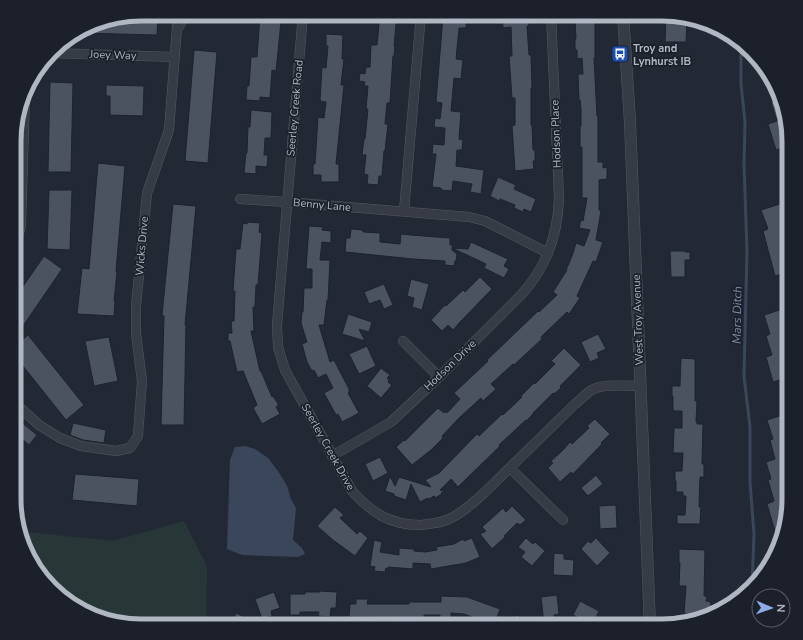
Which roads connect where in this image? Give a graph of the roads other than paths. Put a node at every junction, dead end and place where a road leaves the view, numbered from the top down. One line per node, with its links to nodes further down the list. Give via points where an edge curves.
1 (178, 21): 7 (street, Wicks Drive)
2 (182, 21): 7 (street, Wicks Drive)
3 (302, 21): 12 (street, Seerley Creek Road)
4 (420, 21): 13 (street)
5 (551, 21): 15 (street, Hodson Place, via 559,212)
6 (623, 21): 18 (street, West Troy Avenue)
7 (177, 30): 9 (street, Wicks Drive)
8 (60, 53): 9 (street, Joey Way)
9 (175, 57): 19 (street, Wicks Drive, via 169,130 147,194 136,306 136,333 142,381 138,436 130,448 116,451 81,446 60,438 39,425)
10 (24, 113): 14 (street)
11 (240, 199): 12 (street, Benny Lane)
12 (287, 202): 13 (street, Benny Lane); 20 (street, Seerley Creek Drive, via 277,325 278,347 286,370)
13 (404, 211): 15 (street, Benny Lane, via 480,219)
14 (21, 225)
15 (548, 253): 17 (street, Hodson Drive, via 538,273 521,295)
16 (403, 341): 17 (street)
17 (439, 377): 20 (street, Hodson Drive, via 387,425)
18 (641, 386): 21 (street, Seerley Creek Drive, via 600,387 591,391); 23 (street, West Troy Avenue)
19 (21, 409)
20 (332, 456): 21 (street, Seerley Creek Drive, via 361,502 381,516 411,525 432,524 456,516)
21 (510, 468): 22 (street)
22 (563, 520)
23 (650, 619)

